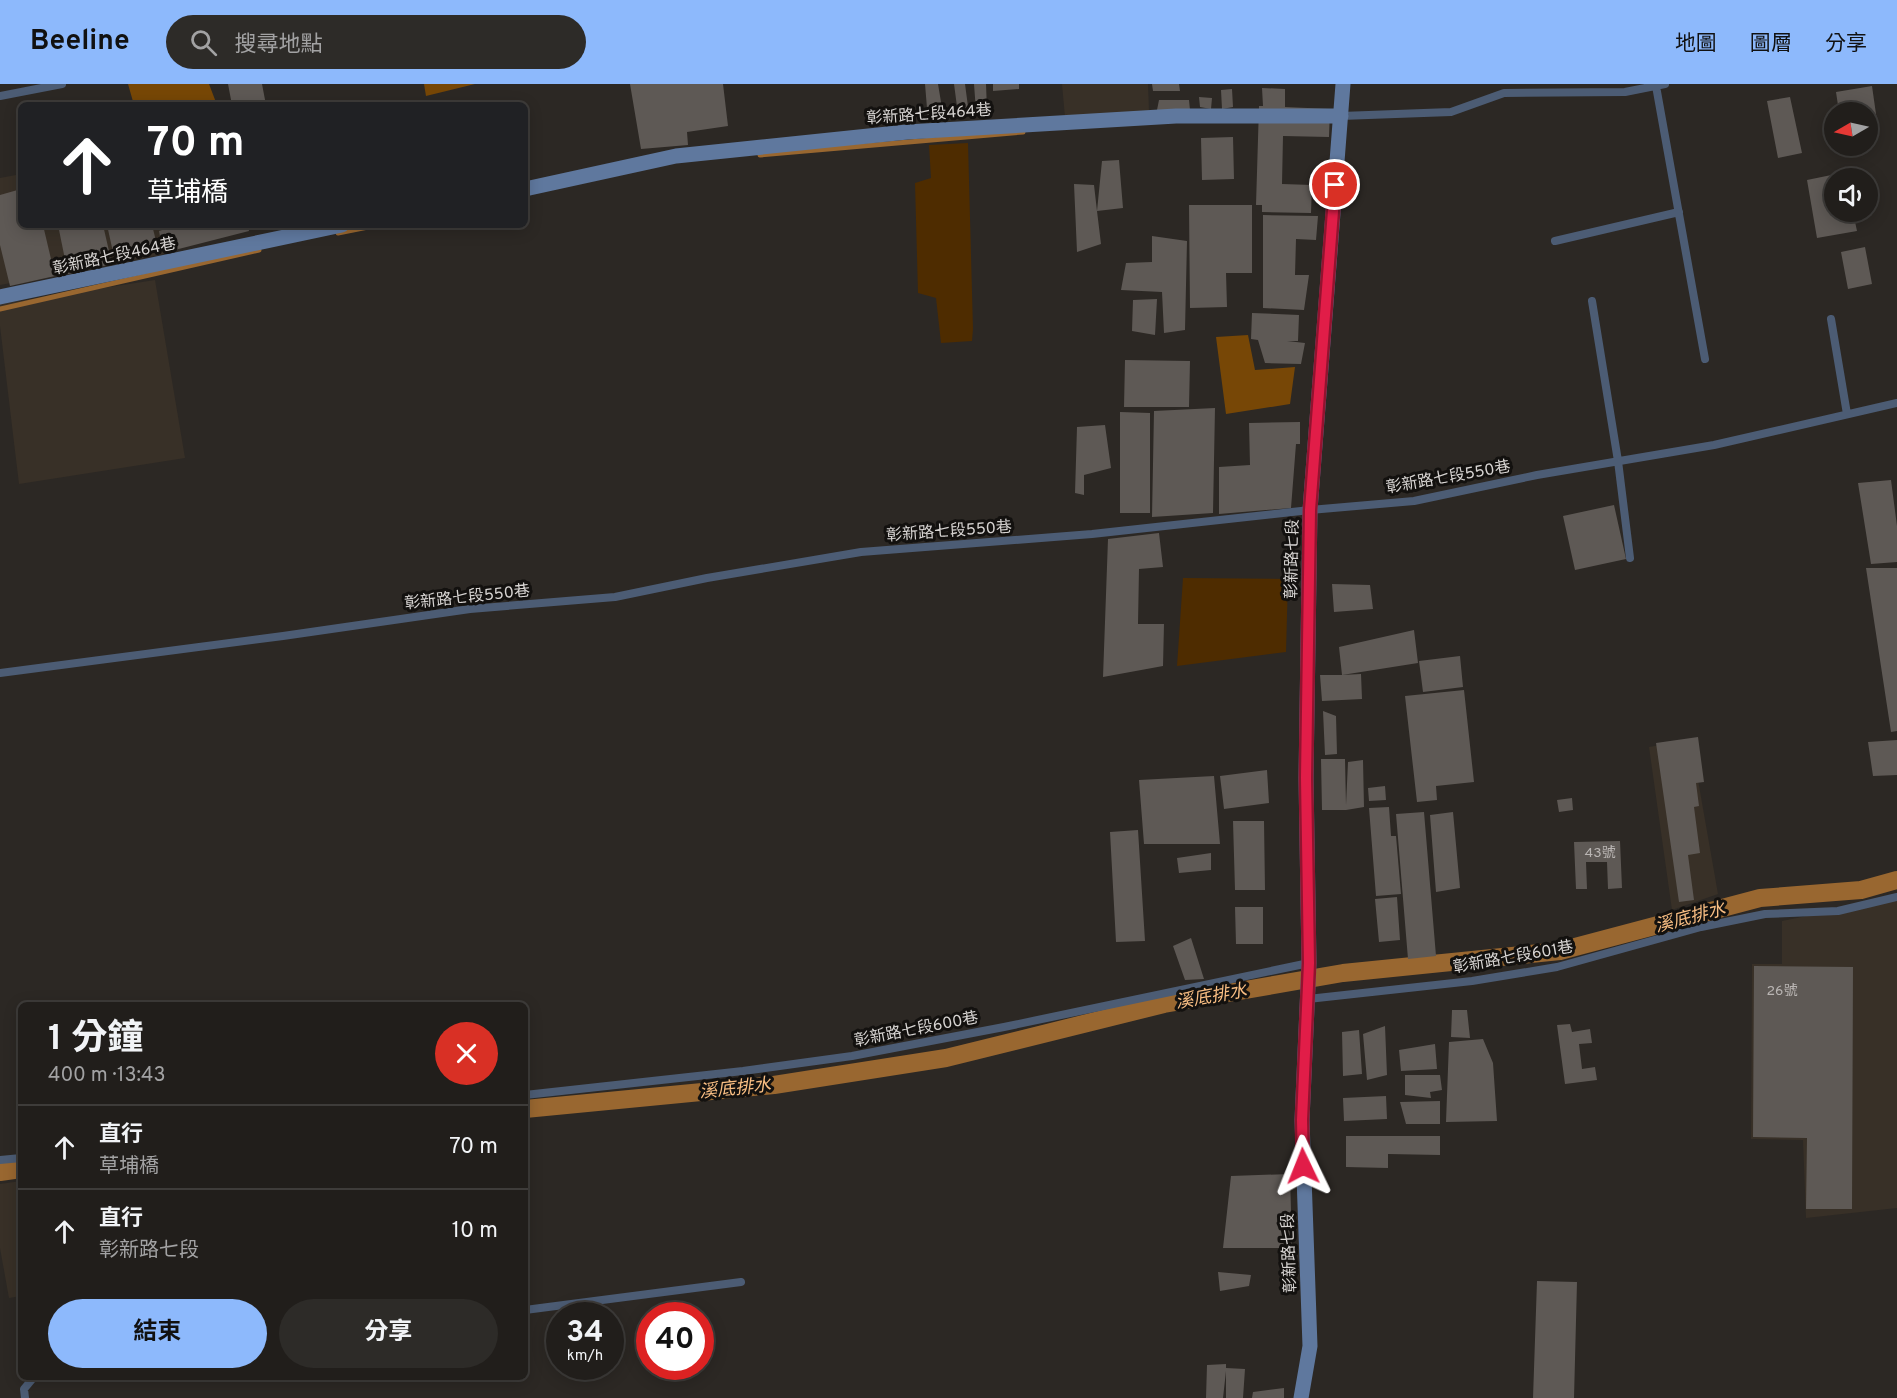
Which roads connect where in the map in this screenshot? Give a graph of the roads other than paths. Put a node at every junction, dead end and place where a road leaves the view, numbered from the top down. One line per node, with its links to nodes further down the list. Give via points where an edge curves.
1 (62, 84): 4 (lane)
2 (1343, 84): 5 (street, 彰新路七段)
3 (1660, 85): 5 (lane, via 1625,92 1504,93 1451,112); 7 (lane)
4 (0, 96)
5 (1341, 116): 6 (street, 彰新路七段464巷, via 1176,116 907,132 676,156); 17 (street, 彰新路七段)
6 (528, 188)
7 (1679, 212): 9 (lane); 13 (lane)
8 (328, 228): 10 (street, 彰新路七段464巷)
9 (1555, 241)
10 (0, 297)
11 (1593, 301): 16 (lane)
12 (1831, 319): 15 (lane)
13 (1705, 359)
14 (1897, 402): 15 (lane, 彰新路七段550巷)
15 (1846, 414): 16 (lane, 彰新路七段550巷, via 1714,445)
16 (1618, 461): 17 (lane, 彰新路七段550巷, via 1414,501); 18 (lane)
17 (1310, 510): 19 (lane, 彰新路七段550巷, via 1092,534 861,552 615,597 470,609); 21 (street, 彰新路七段, via 1306,778)
18 (1630, 558)
19 (0, 673)
20 (1897, 897): 22 (lane, 彰新路七段601巷, via 1838,911 1765,914 1701,927 1557,967 1472,981)
21 (1309, 963): 22 (street, 彰新路七段); 23 (lane, 彰新路七段600巷, via 852,1056)
22 (1308, 999): 30 (street, 彰新路七段, via 1302,1120 1310,1346)
23 (528, 1095)
24 (18, 1158): 25 (lane)
25 (0, 1160)
26 (741, 1282): 27 (lane)
27 (528, 1310)
28 (32, 1380): 29 (lane, via 24,1389)
29 (25, 1398)
30 (1302, 1398)

